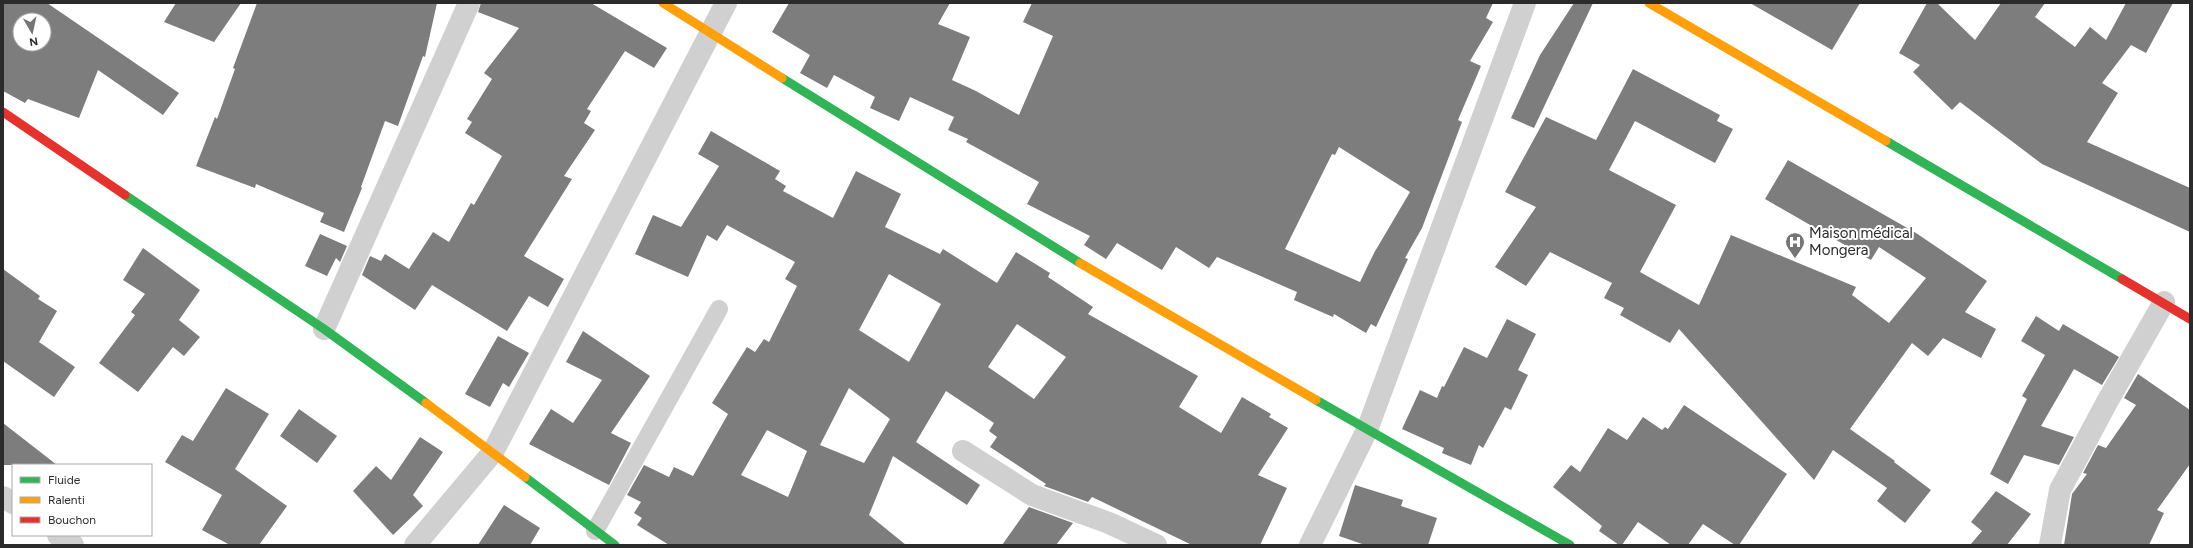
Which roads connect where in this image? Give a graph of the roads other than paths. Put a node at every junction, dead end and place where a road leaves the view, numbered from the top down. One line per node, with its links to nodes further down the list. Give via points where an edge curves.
1 (469, 3): 11 (street)
2 (663, 3): 6 (main road)
3 (726, 3): 6 (street)
4 (1525, 3): 12 (street)
5 (1649, 3): 8 (main road)
6 (712, 33): 12 (main road, via 1034,236); 14 (street)
7 (3, 112): 11 (main road)
8 (2164, 302): 10 (main road); 25 (street, via 2060,490)
9 (719, 309): 17 (lane)
10 (2190, 319)
11 (324, 329): 14 (main road)
12 (1367, 430): 23 (street); 24 (main road)
13 (963, 451): 22 (street, via 1032,495 1109,523)
14 (493, 452): 17 (main road); 20 (street)
15 (3, 496): 16 (street)
16 (12, 502)
17 (595, 531): 21 (main road)
18 (60, 536): 19 (street)
19 (73, 545)
20 (415, 545)
21 (615, 545)
22 (1156, 545)
23 (1310, 545)
24 (1570, 545)
25 (2050, 545)

